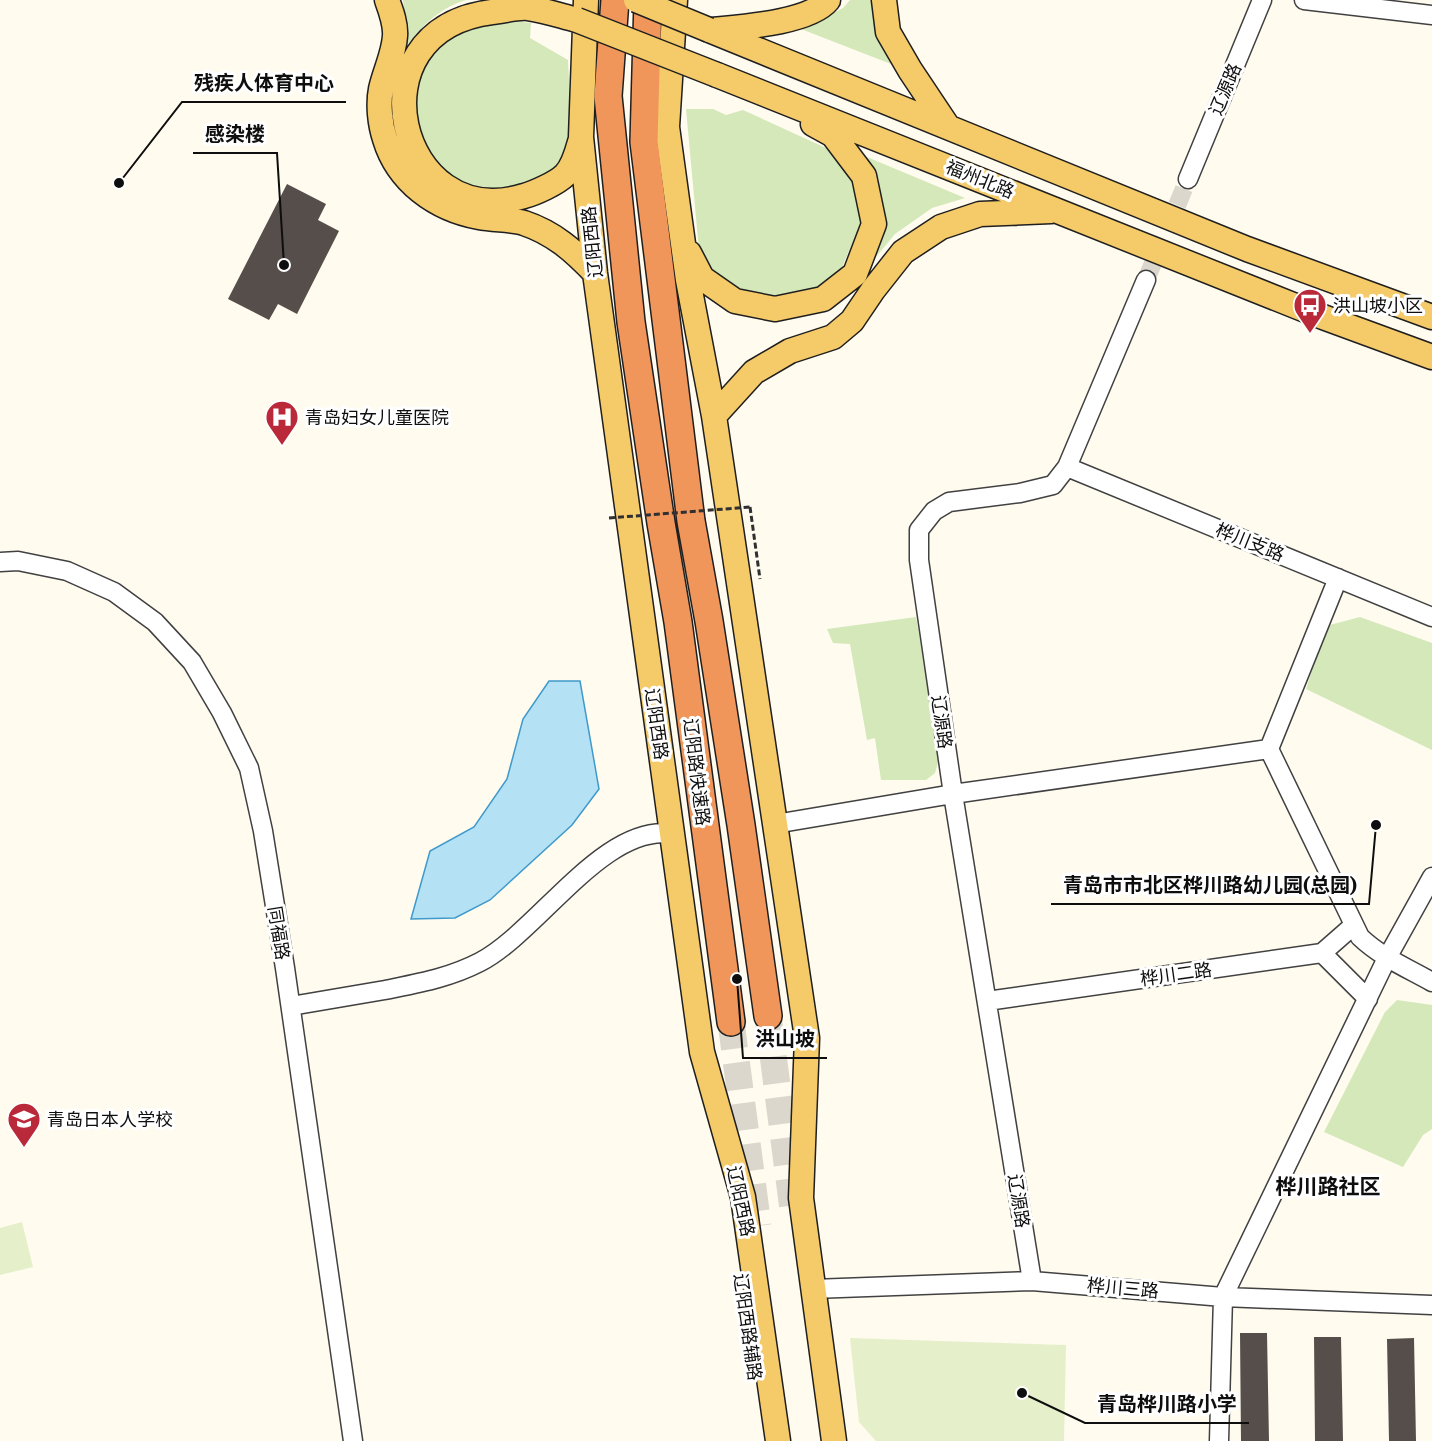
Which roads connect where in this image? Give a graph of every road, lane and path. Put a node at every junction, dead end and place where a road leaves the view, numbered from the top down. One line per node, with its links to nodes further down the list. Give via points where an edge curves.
1 (387, 0): 20 (main road, via 395,34 381,90 381,122 393,157 409,181 425,196 461,213 522,222 555,236)
2 (527, 0): 11 (main road, 福州北路)
3 (615, 0): 27 (highway, 辽阳西路, via 608,96 631,322)
4 (636, 0): 13 (main road, 福州北路, bridge)
5 (648, 0): 44 (highway, 辽阳路快速路, via 644,142 691,521)
6 (675, 0): 19 (main road, via 667,127)
7 (828, 0): 13 (main road, via 821,9 772,23)
8 (884, 0): 15 (main road, via 888,32)
9 (1262, 0): 17 (street, 辽源路)
10 (1304, 0): 12 (street)
11 (581, 10): 14 (main road, 福州北路, bridge); 16 (main road, 辽阳西路); 16 (main road, via 527,8 471,15 451,24 431,38 419,53 410,70 403,106 411,142 422,163 454,192 482,200 496,202 535,193 565,176)
12 (1432, 15)
13 (709, 30): 15 (main road, 福州北路)
14 (717, 75): 18 (main road, 福州北路); 19 (main road, via 833,135 864,176 874,224 855,274 823,299 775,309 735,301 702,278)
15 (948, 128): 22 (main road, 福州北路, via 1247,249)
16 (581, 137): 20 (main road, 辽阳西路)
17 (1188, 179)
18 (1060, 211): 23 (main road, 福州北路); 24 (main road, via 980,214 941,227 903,252 852,321 833,337 790,351 754,372)
19 (682, 241): 24 (main road)
20 (595, 273): 35 (main road, 辽阳西路)
21 (1146, 280): 25 (street, 辽源路)
22 (1432, 317)
23 (1432, 357)
24 (714, 416): 34 (main road)
25 (1067, 467): 29 (street, 桦川支路); 33 (street, 辽源路, via 1053,485 1020,494 949,502 934,511 920,530 919,560)
26 (609, 518): 30 (path, bridge, via 750,507)
27 (661, 523): 45 (highway, 辽阳路快速路, via 678,622)
28 (0, 562): 43 (street, 同福路, via 18,561 67,571 114,592 155,622 192,662 249,768)
29 (1338, 578): 31 (street, 桦川支路); 32 (street)
30 (760, 579)
31 (1432, 617)
32 (1269, 749): 33 (street); 37 (street)
33 (953, 794): 34 (street); 42 (street, 辽源路)
34 (776, 824): 48 (main road, via 807,1038 801,1198)
35 (672, 834): 43 (street, via 661,832 630,841 596,861 520,932 482,961 440,980); 46 (main road, 辽阳西路, via 702,1052)
36 (1432, 877): 39 (street)
37 (1354, 925): 38 (street); 39 (street, via 1360,937)
38 (1322, 954): 41 (street); 42 (street, 桦川二路)
39 (1387, 958): 40 (street); 41 (street)
40 (1432, 982)
41 (1368, 999): 49 (street)
42 (987, 1001): 47 (street, 辽源路)
43 (291, 1006): 51 (street, 同福路)
44 (768, 1016)
45 (731, 1022)
46 (717, 1106): 52 (main road, 辽阳西路辅路); 53 (main road, 辽阳西路, via 743,1197)
47 (1032, 1281): 48 (street, 桦川三路); 49 (street, 桦川三路)
48 (813, 1289): 54 (main road)
49 (1223, 1297): 50 (street, 桦川三路); 55 (street)
50 (1432, 1305)
51 (353, 1441)
52 (764, 1441)
53 (778, 1441)
54 (834, 1441)
55 (1218, 1441)

